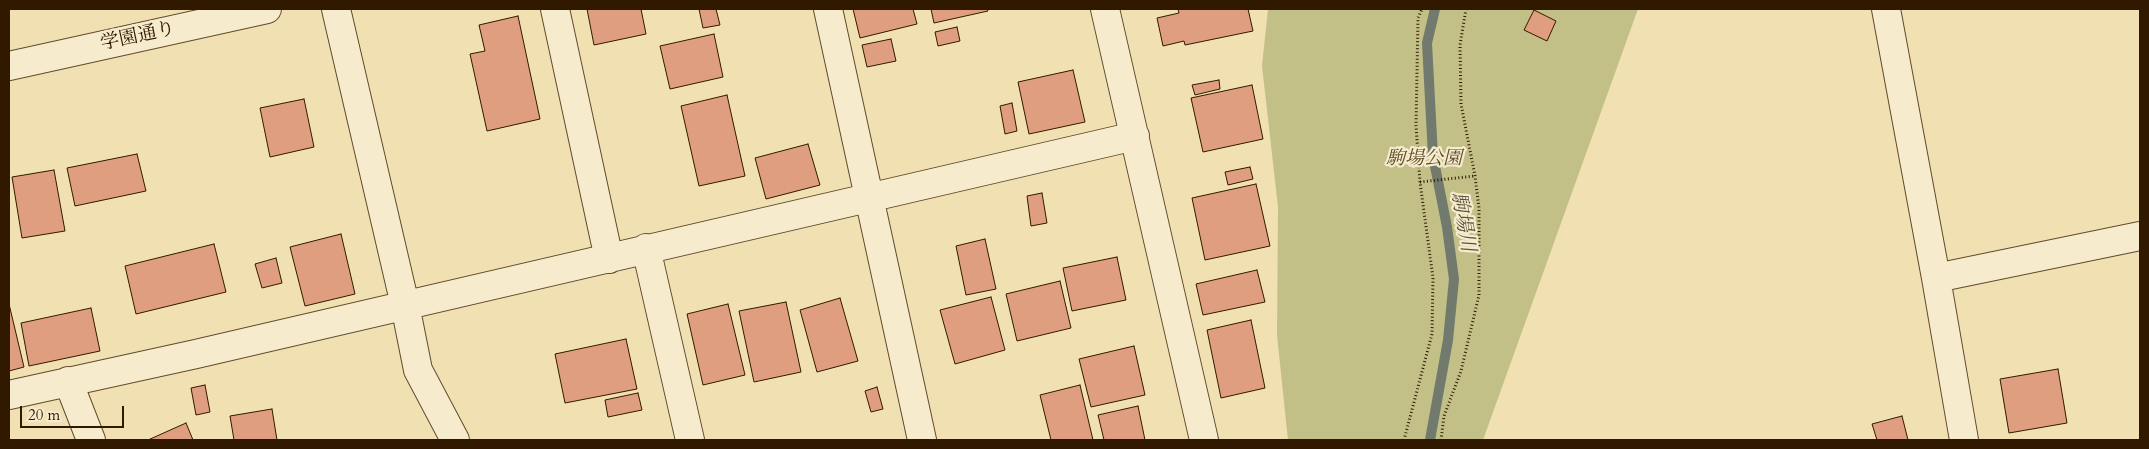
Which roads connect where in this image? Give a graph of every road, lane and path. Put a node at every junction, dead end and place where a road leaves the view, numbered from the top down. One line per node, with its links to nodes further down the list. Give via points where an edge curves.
1 (267, 9): 9 (street, 学園通り)
2 (336, 9): 18 (street)
3 (555, 9): 16 (street)
4 (828, 9): 13 (street)
5 (1105, 9): 10 (street)
6 (1422, 9): 12 (path, via 1418,18 1416,72)
7 (1466, 9): 11 (path, via 1460,45 1461,104)
8 (1886, 9): 17 (street)
9 (9, 66)
10 (1135, 136): 13 (street); 25 (street)
11 (1475, 176): 12 (path); 27 (path, via 1479,208 1479,295 1461,371 1444,416)
12 (1420, 182): 26 (path, via 1432,278 1432,334)
13 (869, 199): 15 (street); 24 (street)
14 (2140, 236): 17 (street)
15 (646, 248): 16 (street); 23 (street)
16 (609, 259): 18 (street)
17 (1936, 278): 28 (street)
18 (405, 305): 19 (street); 22 (street, via 418,370)
19 (68, 381): 20 (street); 21 (street)
20 (9, 395)
21 (91, 440)
22 (455, 440)
23 (690, 440)
24 (922, 440)
25 (1204, 440)
26 (1404, 440)
27 (1441, 440)
28 (1964, 440)

